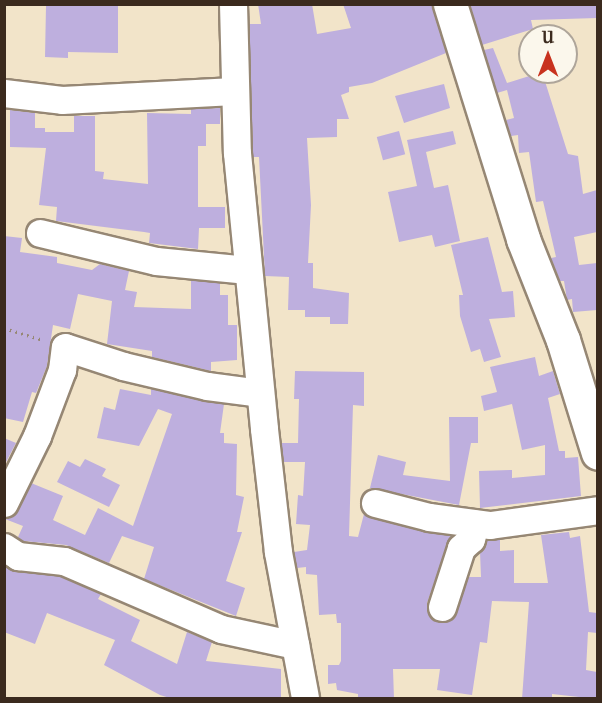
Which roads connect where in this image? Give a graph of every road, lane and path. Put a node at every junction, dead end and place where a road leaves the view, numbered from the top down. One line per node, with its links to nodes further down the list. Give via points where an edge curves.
1 (233, 4): 3 (street)
2 (450, 4): 10 (highway, via 523,239)
3 (234, 91): 4 (street, via 62,100); 6 (street)
4 (4, 93)
5 (40, 233): 6 (street, via 156,261)
6 (248, 270): 9 (street)
7 (4, 328): 8 (path)
8 (65, 346): 9 (street, via 185,381); 12 (street, via 62,370 41,425)
9 (260, 393): 18 (street, via 278,552)
10 (591, 408): 11 (highway)
11 (597, 453)
12 (4, 503)
13 (375, 503): 15 (street)
14 (597, 510): 15 (street, via 523,523)
15 (476, 524): 17 (street, via 471,539 461,548)
16 (4, 547): 18 (street, via 18,556 63,561 221,629)
17 (442, 607)
18 (294, 645): 19 (street)
19 (305, 699)

